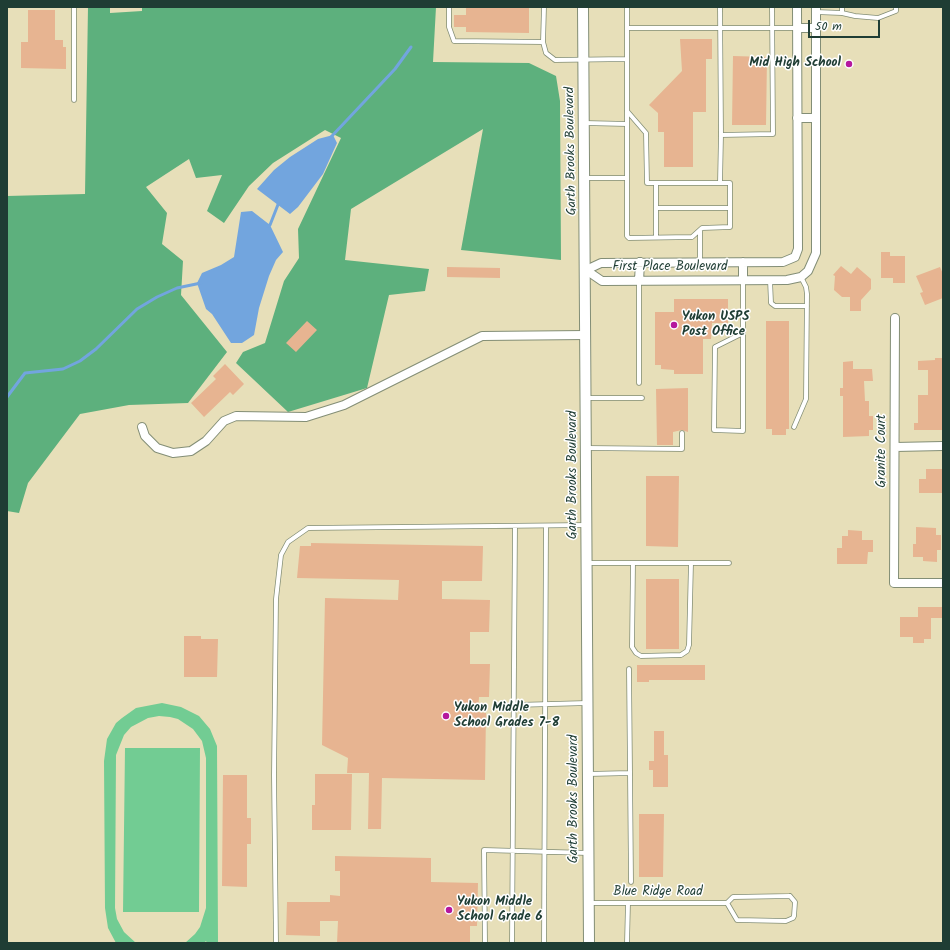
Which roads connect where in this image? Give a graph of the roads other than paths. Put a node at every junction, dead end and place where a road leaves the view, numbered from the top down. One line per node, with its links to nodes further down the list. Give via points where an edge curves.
1 (74, 7): 21 (lane)
2 (449, 7): 18 (lane, via 449,27 454,41)
3 (544, 7): 18 (lane)
4 (583, 7): 20 (street, Garth Brooks Boulevard)
5 (627, 7): 13 (lane)
6 (720, 7): 14 (lane)
7 (772, 7): 15 (lane)
8 (797, 7): 16 (street, First Place Boulevard)
9 (842, 7): 12 (lane)
10 (896, 7): 12 (lane, via 896,11 878,18)
11 (816, 9): 12 (lane); 17 (street)
12 (842, 13)
13 (627, 28): 14 (lane); 19 (lane)
14 (720, 28): 15 (lane); 27 (lane)
15 (772, 28): 16 (lane); 27 (lane, via 773,134)
16 (797, 28): 17 (street); 23 (street, First Place Boulevard)
17 (816, 28): 24 (street)
18 (543, 42): 20 (lane, via 546,53 555,60)
19 (627, 59): 20 (lane); 22 (lane)
20 (584, 60): 25 (street, Garth Brooks Boulevard)
21 (74, 100)
22 (627, 111): 26 (lane); 30 (lane, via 646,133 646,182)
23 (797, 118): 24 (street); 38 (street, First Place Boulevard, via 798,249 795,257 783,262)
24 (816, 118): 40 (street, via 816,253 808,271)
25 (585, 123): 26 (lane); 28 (street, Garth Brooks Boulevard)
26 (627, 124): 29 (lane)
27 (720, 135): 31 (lane)
28 (585, 178): 29 (lane); 39 (street, Garth Brooks Boulevard)
29 (627, 178): 35 (lane, via 628,237)
30 (656, 183): 31 (lane); 32 (lane)
31 (720, 183): 33 (lane, via 730,183)
32 (656, 208): 33 (lane); 35 (lane)
33 (730, 208): 34 (lane, via 730,228)
34 (700, 230): 35 (lane, via 692,237); 37 (lane)
35 (656, 237)
36 (640, 262): 37 (street, First Place Boulevard); 39 (street, First Place Boulevard, via 601,263); 43 (street)
37 (700, 262): 38 (street, First Place Boulevard)
38 (743, 262): 41 (street)
39 (586, 270): 43 (street, First Place Boulevard, via 602,281); 47 (street, Garth Brooks Boulevard)
40 (801, 276): 42 (street, First Place Boulevard, via 787,280); 44 (lane, via 806,287)
41 (743, 280): 42 (street, First Place Boulevard); 43 (street, First Place Boulevard); 46 (lane)
42 (770, 280): 44 (lane, via 771,304)
43 (639, 281): 48 (lane)
44 (807, 306): 52 (lane, via 806,399)
45 (895, 318): 55 (street, Granite Court)
46 (742, 333): 46 (lane, via 743,431 714,430 715,347)
47 (586, 335): 49 (street, Garth Brooks Boulevard); 51 (street, via 482,336 344,405 306,417 236,416 224,421 191,451 173,453 157,448 145,436)
48 (639, 382)
49 (587, 398): 50 (lane); 56 (street, Garth Brooks Boulevard)
50 (642, 398)
51 (142, 427)
52 (794, 427)
53 (682, 433): 56 (lane, via 682,449)
54 (943, 446): 55 (street)
55 (895, 447): 64 (street, Granite Court, via 894,583)
56 (587, 448): 57 (street, Garth Brooks Boulevard)
57 (587, 525): 59 (lane); 62 (street, Garth Brooks Boulevard)
58 (515, 526): 59 (lane); 68 (lane); 78 (lane, via 308,528 288,542 281,556 276,599)
59 (546, 526): 67 (lane)
60 (691, 562): 61 (lane); 63 (lane); 63 (lane, via 689,645 681,655 649,656 636,653 632,647)
61 (729, 562)
62 (587, 563): 63 (lane); 66 (street, Garth Brooks Boulevard)
63 (633, 563)
64 (943, 583)
65 (629, 669): 69 (lane)
66 (588, 703): 67 (lane); 70 (street, Garth Brooks Boulevard)
67 (544, 704): 68 (lane); 72 (lane)
68 (515, 705): 71 (lane)
69 (630, 773): 70 (lane); 74 (lane)
70 (588, 774): 73 (street, Garth Brooks Boulevard)
71 (513, 851): 72 (lane); 79 (lane, via 484,850); 80 (lane)
72 (545, 852): 73 (lane); 81 (lane)
73 (588, 853): 75 (street, Garth Brooks Boulevard)
74 (631, 882)
75 (588, 903): 76 (lane, Blue Ridge Road); 82 (street, Garth Brooks Boulevard)
76 (628, 903): 77 (lane, Blue Ridge Road); 83 (lane)
77 (727, 903): 77 (lane, Blue Ridge Road, via 737,920 786,921 794,916 795,902 790,896 733,897)
78 (276, 943)
79 (485, 943)
80 (512, 943)
81 (544, 943)
82 (589, 943)
83 (627, 943)

